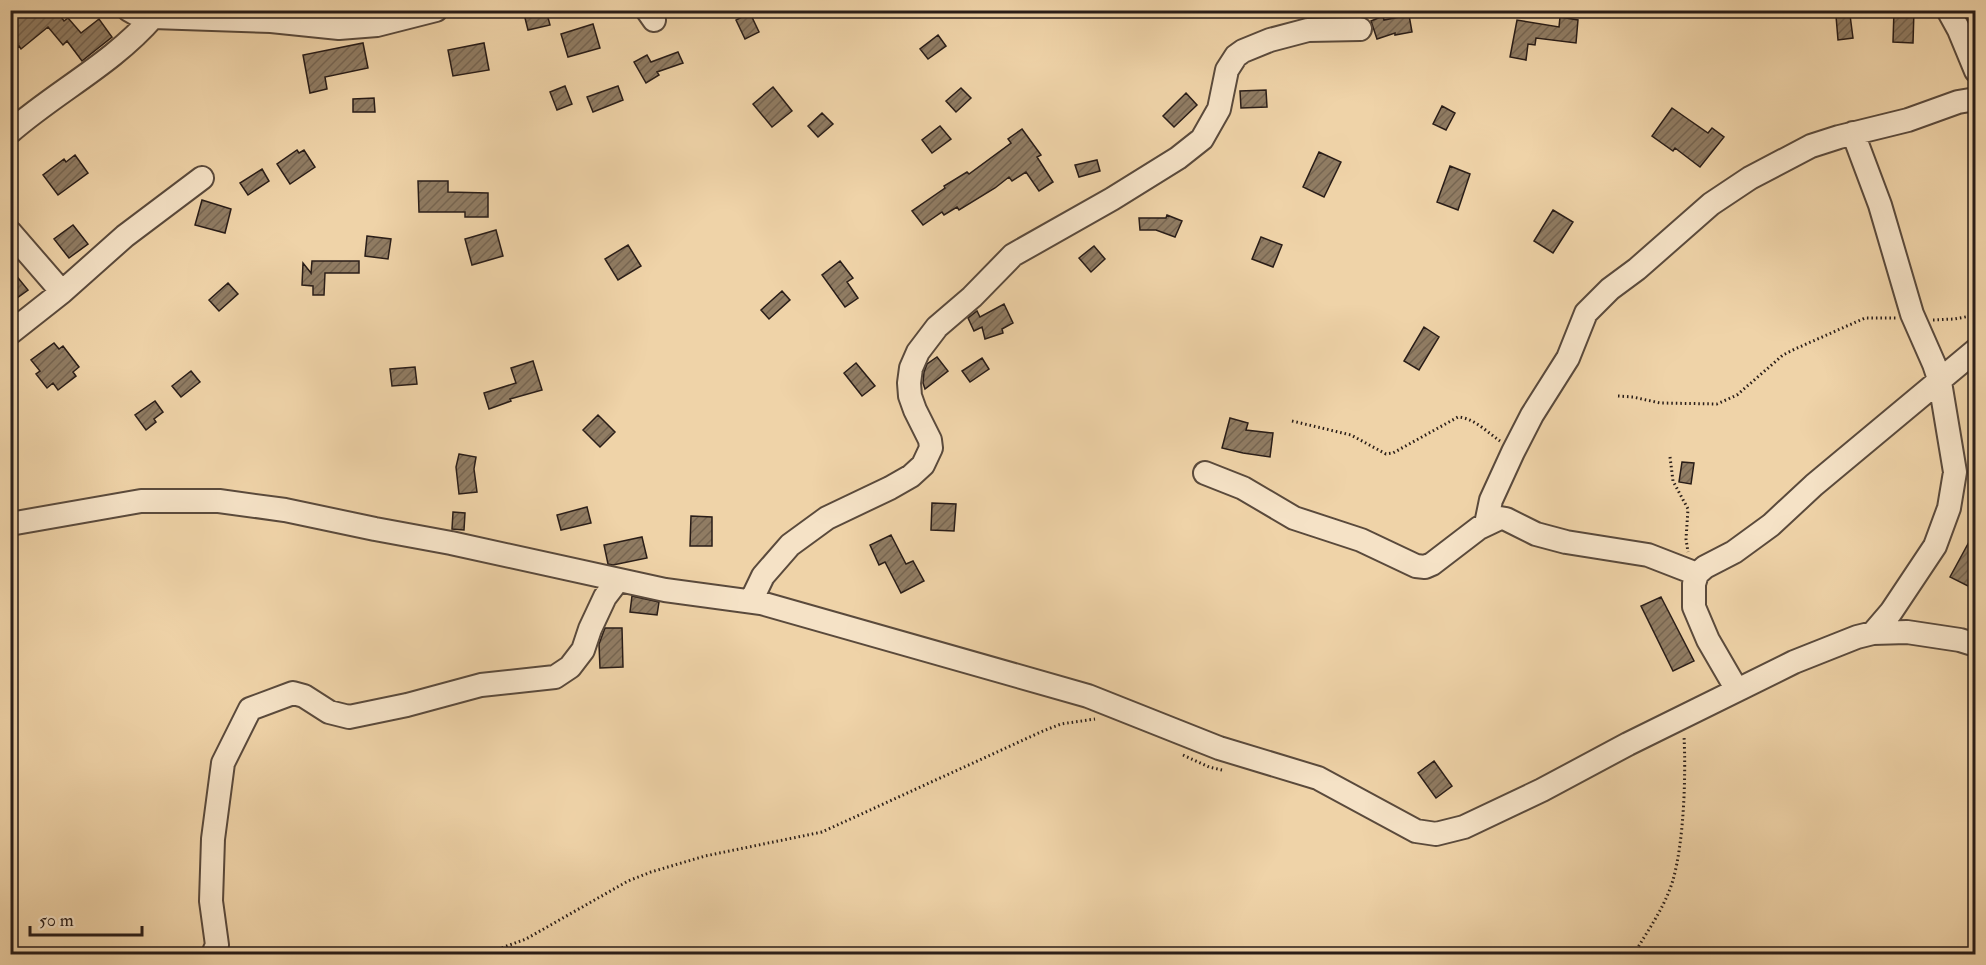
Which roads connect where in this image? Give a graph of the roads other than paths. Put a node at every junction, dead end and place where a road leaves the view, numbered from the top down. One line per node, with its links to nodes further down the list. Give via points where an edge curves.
1 (129, 10): 4 (street)
2 (436, 10): 4 (street, via 377,25 339,28 272,21)
3 (1948, 10): 6 (street)
4 (153, 17): 8 (street, via 110,58)
5 (1360, 29): 21 (street, via 1308,30 1243,51 1227,70 1220,109 1202,139 1112,199 1013,255 937,327 911,368 910,396 931,448 923,465 890,488 827,518 790,545 763,576)
6 (1976, 71)
7 (1976, 99): 9 (street)
8 (10, 132)
9 (1853, 133): 15 (street, via 1915,320); 18 (street, via 1811,146 1734,188 1586,313 1568,358 1513,452 1491,500)
10 (202, 178): 12 (street, via 125,236)
11 (10, 232): 12 (street)
12 (62, 292): 13 (street)
13 (10, 333)
14 (1976, 350): 15 (street)
15 (1940, 382): 19 (street, via 1771,525); 22 (street, via 1954,472 1949,508 1922,568)
16 (1205, 473): 18 (street, via 1294,518 1361,540 1416,566 1432,564)
17 (10, 524): 20 (street, via 141,501 219,501 285,510)
18 (1486, 524): 19 (street, via 1506,519 1536,534 1648,555)
19 (1696, 574): 24 (street, via 1694,607 1700,624)
20 (618, 580): 21 (street); 25 (street, via 605,597 584,651 555,677 472,687 349,717 329,712 292,693 250,709 223,763 213,839 211,902 217,945)
21 (751, 602): 24 (street, via 1088,696 1212,745 1323,780 1428,834 1464,827)
22 (1873, 633): 23 (street, via 1929,634); 24 (street, via 1846,640)
23 (1976, 645)
24 (1737, 690)
25 (213, 954)

